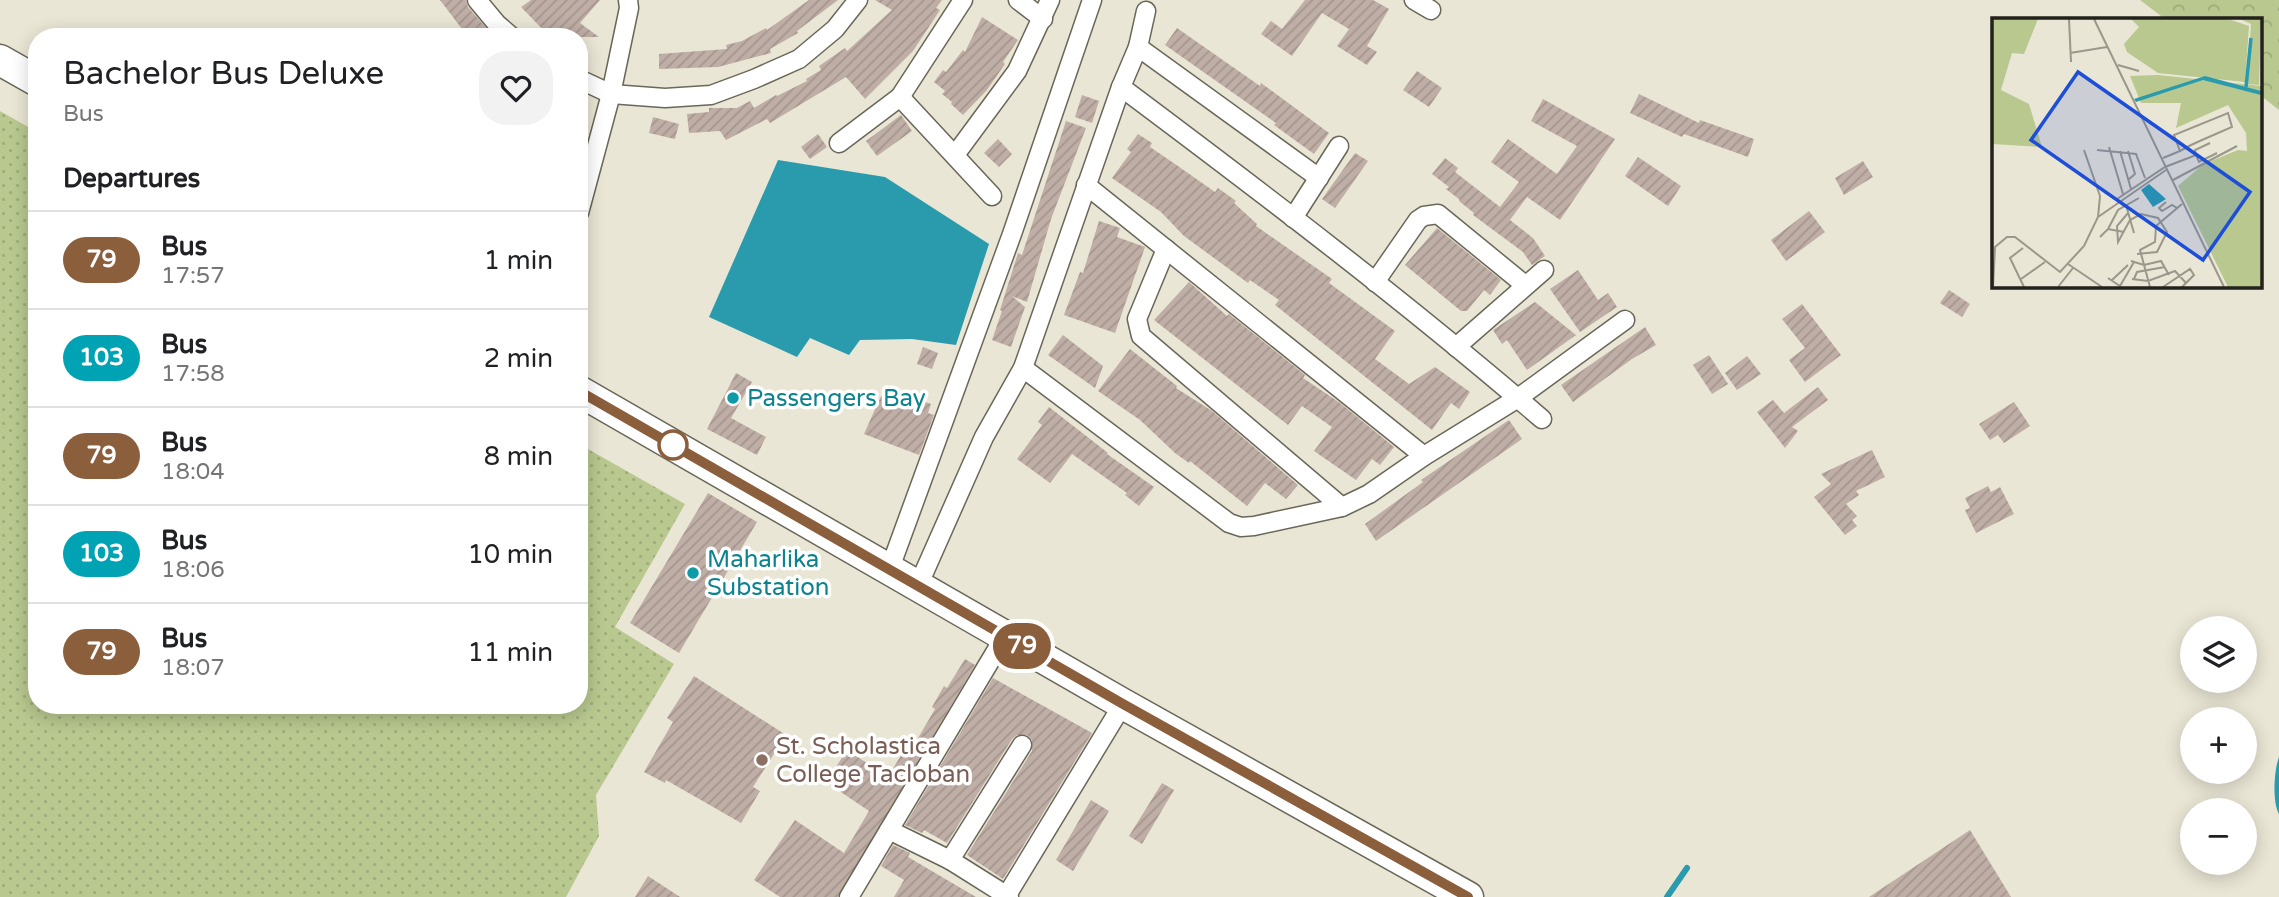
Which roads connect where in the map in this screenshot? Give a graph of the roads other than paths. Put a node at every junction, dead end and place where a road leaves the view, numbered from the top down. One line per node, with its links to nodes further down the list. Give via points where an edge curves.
1 (477, 0): 12 (street)
2 (628, 0): 18 (street)
3 (858, 0): 18 (street, via 835,29 800,59 754,79 710,94 664,98)
4 (964, 0): 19 (street)
5 (1018, 0): 11 (street)
6 (1050, 0): 11 (street)
7 (1092, 0): 40 (street)
8 (1413, 0): 9 (street)
9 (1431, 10)
10 (1146, 11): 13 (street)
11 (1043, 19): 22 (street, via 1017,71)
12 (502, 28)
13 (1138, 47): 17 (street); 23 (street)
14 (0, 60): 15 (highway)
15 (28, 75)
16 (588, 83): 18 (street)
17 (1121, 87): 25 (street); 27 (street)
18 (611, 94): 24 (street)
19 (900, 97): 20 (street); 22 (street)
20 (839, 143)
21 (1339, 146): 23 (street)
22 (955, 155): 26 (street)
23 (1319, 178): 27 (street)
24 (588, 180)
25 (1086, 185): 28 (street); 34 (street)
26 (992, 196)
27 (1293, 218): 30 (street)
28 (1166, 249): 38 (street); 39 (street, via 1137,319 1141,336)
29 (1544, 270): 31 (street)
30 (1375, 282): 31 (street, via 1418,220 1438,214); 33 (street)
31 (1525, 285): 33 (street)
32 (1625, 320): 36 (street)
33 (1456, 347): 36 (street)
34 (1023, 368): 39 (street, via 1229,523 1254,526); 41 (street, via 984,437)
35 (588, 396): 40 (highway)
36 (1518, 398): 37 (street); 38 (street)
37 (1542, 419)
38 (1424, 456): 39 (street)
39 (1342, 507)
40 (890, 568): 41 (highway)
41 (918, 586): 42 (highway)
42 (1005, 636): 43 (highway); 45 (street)
43 (1123, 704): 47 (street); 49 (highway)
44 (1022, 745): 46 (street)
45 (889, 830): 46 (street); 48 (street)
46 (950, 860): 47 (street)
47 (1008, 896)
48 (851, 897)
49 (1468, 897)

